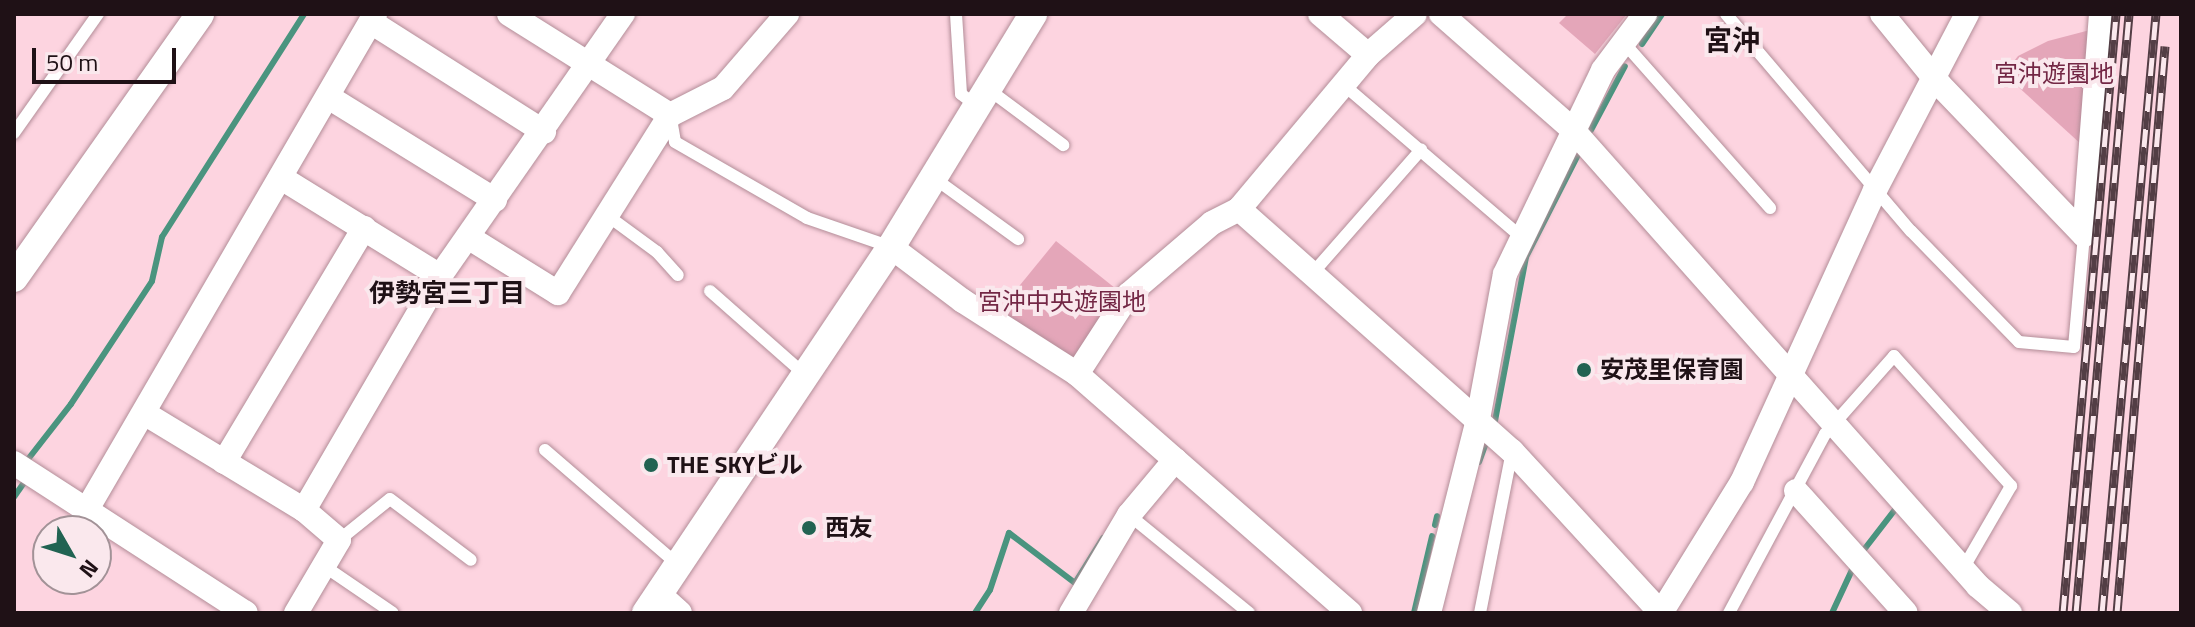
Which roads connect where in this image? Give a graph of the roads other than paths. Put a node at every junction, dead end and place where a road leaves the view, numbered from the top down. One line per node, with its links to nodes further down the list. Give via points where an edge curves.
1 (98, 14): 27 (lane)
2 (200, 14): 46 (street)
3 (509, 14): 19 (street)
4 (623, 14): 19 (street)
5 (787, 14): 24 (street, via 723,88)
6 (956, 14): 23 (lane, via 961,94)
7 (1033, 14): 23 (street)
8 (1320, 14): 18 (street)
9 (1415, 14): 18 (street)
10 (1441, 14): 25 (street)
11 (1645, 14): 17 (street)
12 (1726, 14): 32 (lane)
13 (1882, 14): 20 (street)
14 (1967, 14): 20 (street)
15 (2101, 14): 38 (street)
16 (373, 18): 22 (street); 26 (street)
17 (1625, 44): 25 (street, via 1603,70); 34 (lane)
18 (1368, 55): 21 (street)
19 (592, 65): 24 (street); 26 (street)
20 (1934, 75): 32 (street); 38 (street)
21 (1345, 86): 29 (lane); 35 (street)
22 (330, 98): 31 (street); 33 (street)
23 (983, 98): 28 (lane); 30 (street)
24 (670, 115): 36 (street); 42 (lane, via 675,142 807,218)
25 (1573, 130): 39 (street); 48 (street)
26 (544, 132): 33 (street)
27 (14, 133)
28 (1063, 145)
29 (1421, 150): 39 (lane); 44 (lane)
30 (934, 178): 41 (lane); 42 (street)
31 (283, 179): 37 (street); 51 (street)
32 (1875, 190): 38 (lane, via 2019,342 2074,347); 48 (street)
33 (495, 200): 40 (street)
34 (1770, 208)
35 (1239, 209): 44 (street); 50 (street, via 1212,223 1129,294)
36 (608, 216): 40 (street, via 558,293); 43 (lane, via 657,252)
37 (364, 228): 45 (street); 57 (street)
38 (2084, 235)
39 (1520, 236): 52 (street, via 1497,304)
40 (468, 237): 45 (street)
41 (1018, 239)
42 (891, 247): 49 (street); 50 (street)
43 (678, 275)
44 (1311, 275): 52 (street)
45 (440, 276): 60 (street)
46 (14, 278)
47 (710, 291): 49 (lane)
48 (1789, 372): 53 (street); 78 (street, via 1742,482)
49 (803, 373): 65 (street)
50 (1077, 374): 56 (street)
51 (144, 413): 57 (street); 61 (street)
52 (1478, 419): 55 (street); 76 (street)
53 (1833, 424): 59 (lane); 67 (street); 67 (lane, via 1894,356 2011,486)
54 (545, 450): 65 (lane)
55 (1512, 451): 77 (lane); 78 (street)
56 (1175, 460): 62 (street); 69 (street)
57 (224, 462): 60 (street)
58 (19, 475): 61 (street)
59 (1796, 491): 79 (lane); 80 (street)
60 (304, 510): 63 (street)
61 (86, 511): 70 (street)
62 (1129, 515): 74 (street); 75 (lane)
63 (339, 540): 64 (lane, via 390,499); 66 (street)
64 (471, 560)
65 (676, 563): 68 (street)
66 (324, 566): 71 (street); 72 (lane)
67 (1964, 567): 81 (street)
68 (653, 603): 73 (street)
69 (1337, 608)
70 (246, 613)
71 (296, 613)
72 (393, 613)
73 (680, 613)
74 (1071, 613)
75 (1249, 613)
76 (1429, 613)
77 (1480, 613)
78 (1661, 613)
79 (1729, 613)
80 (1906, 613)
81 (2010, 613)

